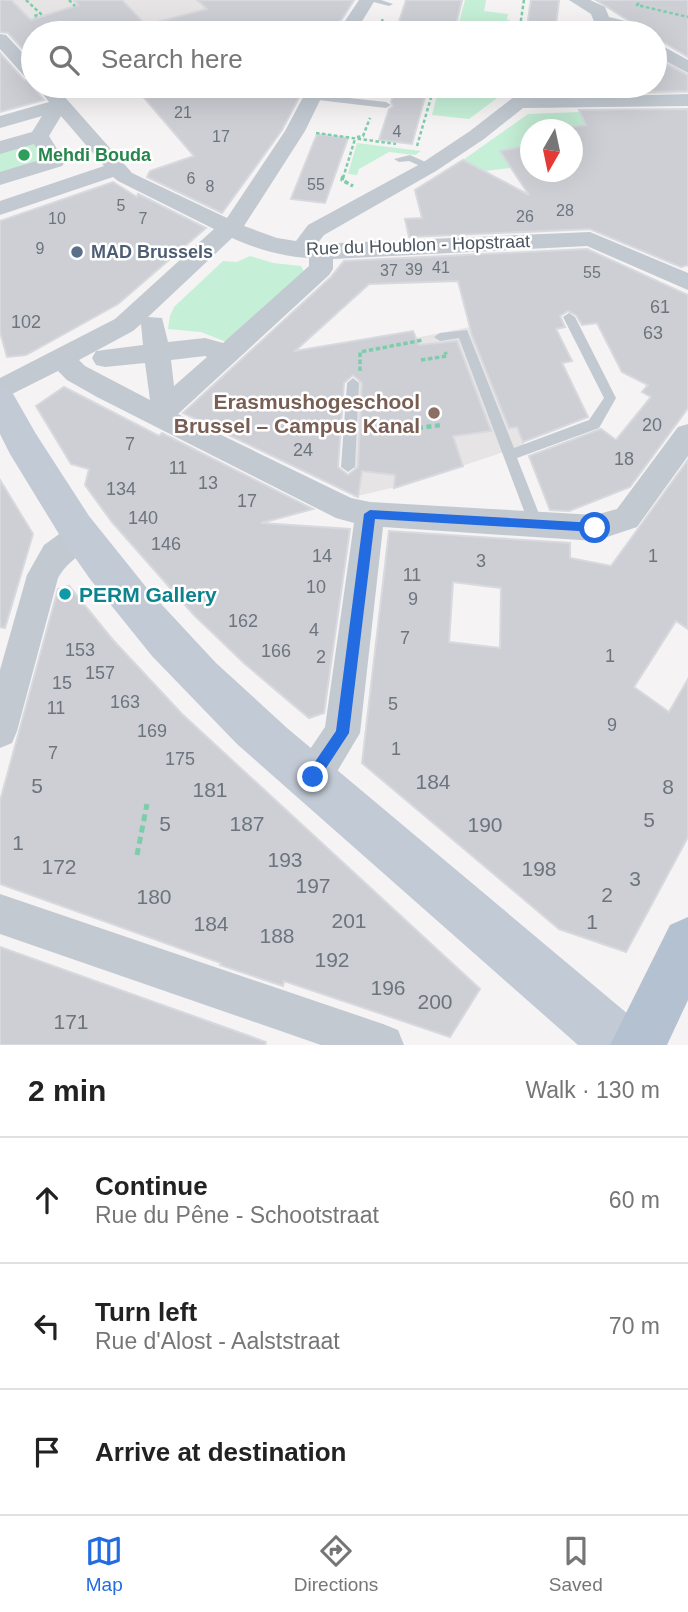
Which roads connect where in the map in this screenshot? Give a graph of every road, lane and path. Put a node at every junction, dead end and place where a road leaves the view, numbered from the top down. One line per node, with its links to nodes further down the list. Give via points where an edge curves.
1 (26, 0): 9 (path, via 41,14)
2 (69, 0): 7 (path)
3 (368, 0): 6 (lane); 11 (street)
4 (524, 0): 12 (path)
5 (639, 3): 10 (path)
6 (389, 4)
7 (75, 6)
8 (593, 12): 13 (street)
9 (36, 18)
10 (688, 18)
11 (353, 21)
12 (521, 21)
13 (611, 21)
14 (0, 39): 16 (street)
15 (667, 55): 17 (street)
16 (21, 61)
17 (688, 68)
18 (52, 98): 27 (street)
19 (312, 98): 29 (street)
20 (350, 98): 26 (lane)
21 (431, 98): 32 (path)
22 (507, 98): 24 (path)
23 (517, 98): 24 (street)
24 (513, 100): 25 (street, via 535,104); 35 (street)
25 (688, 100)
26 (386, 105)
27 (58, 109): 28 (street); 30 (street); 37 (street)
28 (0, 122)
29 (295, 131): 31 (path); 41 (street)
30 (39, 136): 33 (street); 36 (street)
31 (355, 139): 32 (path); 39 (path, via 342,180)
32 (417, 147): 35 (path)
33 (0, 148)
34 (399, 159): 35 (lane)
35 (428, 159): 42 (street, via 316,230)
36 (55, 162): 37 (street); 38 (street)
37 (107, 168): 40 (street); 41 (street, Rue du Houblon - Hopstraat)
38 (0, 179)
39 (359, 190)
40 (0, 208)
41 (230, 227): 42 (street, Rue du Houblon - Hopstraat); 49 (street, via 124,325)
42 (310, 252): 43 (street, Rue du Houblon - Hopstraat, via 590,239); 54 (street, via 321,269)
43 (688, 282)
44 (569, 317): 58 (lane, via 610,398 594,424)
45 (153, 324): 48 (street)
46 (440, 337): 51 (path, via 360,352); 58 (lane, via 463,333)
47 (220, 351): 48 (street, via 205,347)
48 (157, 352): 50 (street); 54 (street)
49 (61, 358): 52 (street); 54 (street, via 76,373)
50 (105, 358)
51 (356, 381): 59 (lane)
52 (0, 390)
53 (0, 401): 62 (street)
54 (160, 407): 60 (street)
55 (442, 425): 56 (path)
56 (418, 428)
57 (688, 435): 61 (street, via 627,518 595,528)
58 (510, 455): 61 (lane)
59 (348, 467)
60 (354, 506): 61 (street); 64 (street, via 368,603 342,733)
61 (536, 524)
62 (80, 536): 63 (street, via 55,554 43,575); 64 (street, via 190,666 236,713)
63 (0, 732)
64 (313, 777): 70 (street)
65 (146, 804): 66 (path)
66 (137, 855)
67 (0, 914): 69 (street)
68 (688, 943): 71 (main road)
69 (383, 1045)
70 (621, 1045)
71 (638, 1045)

